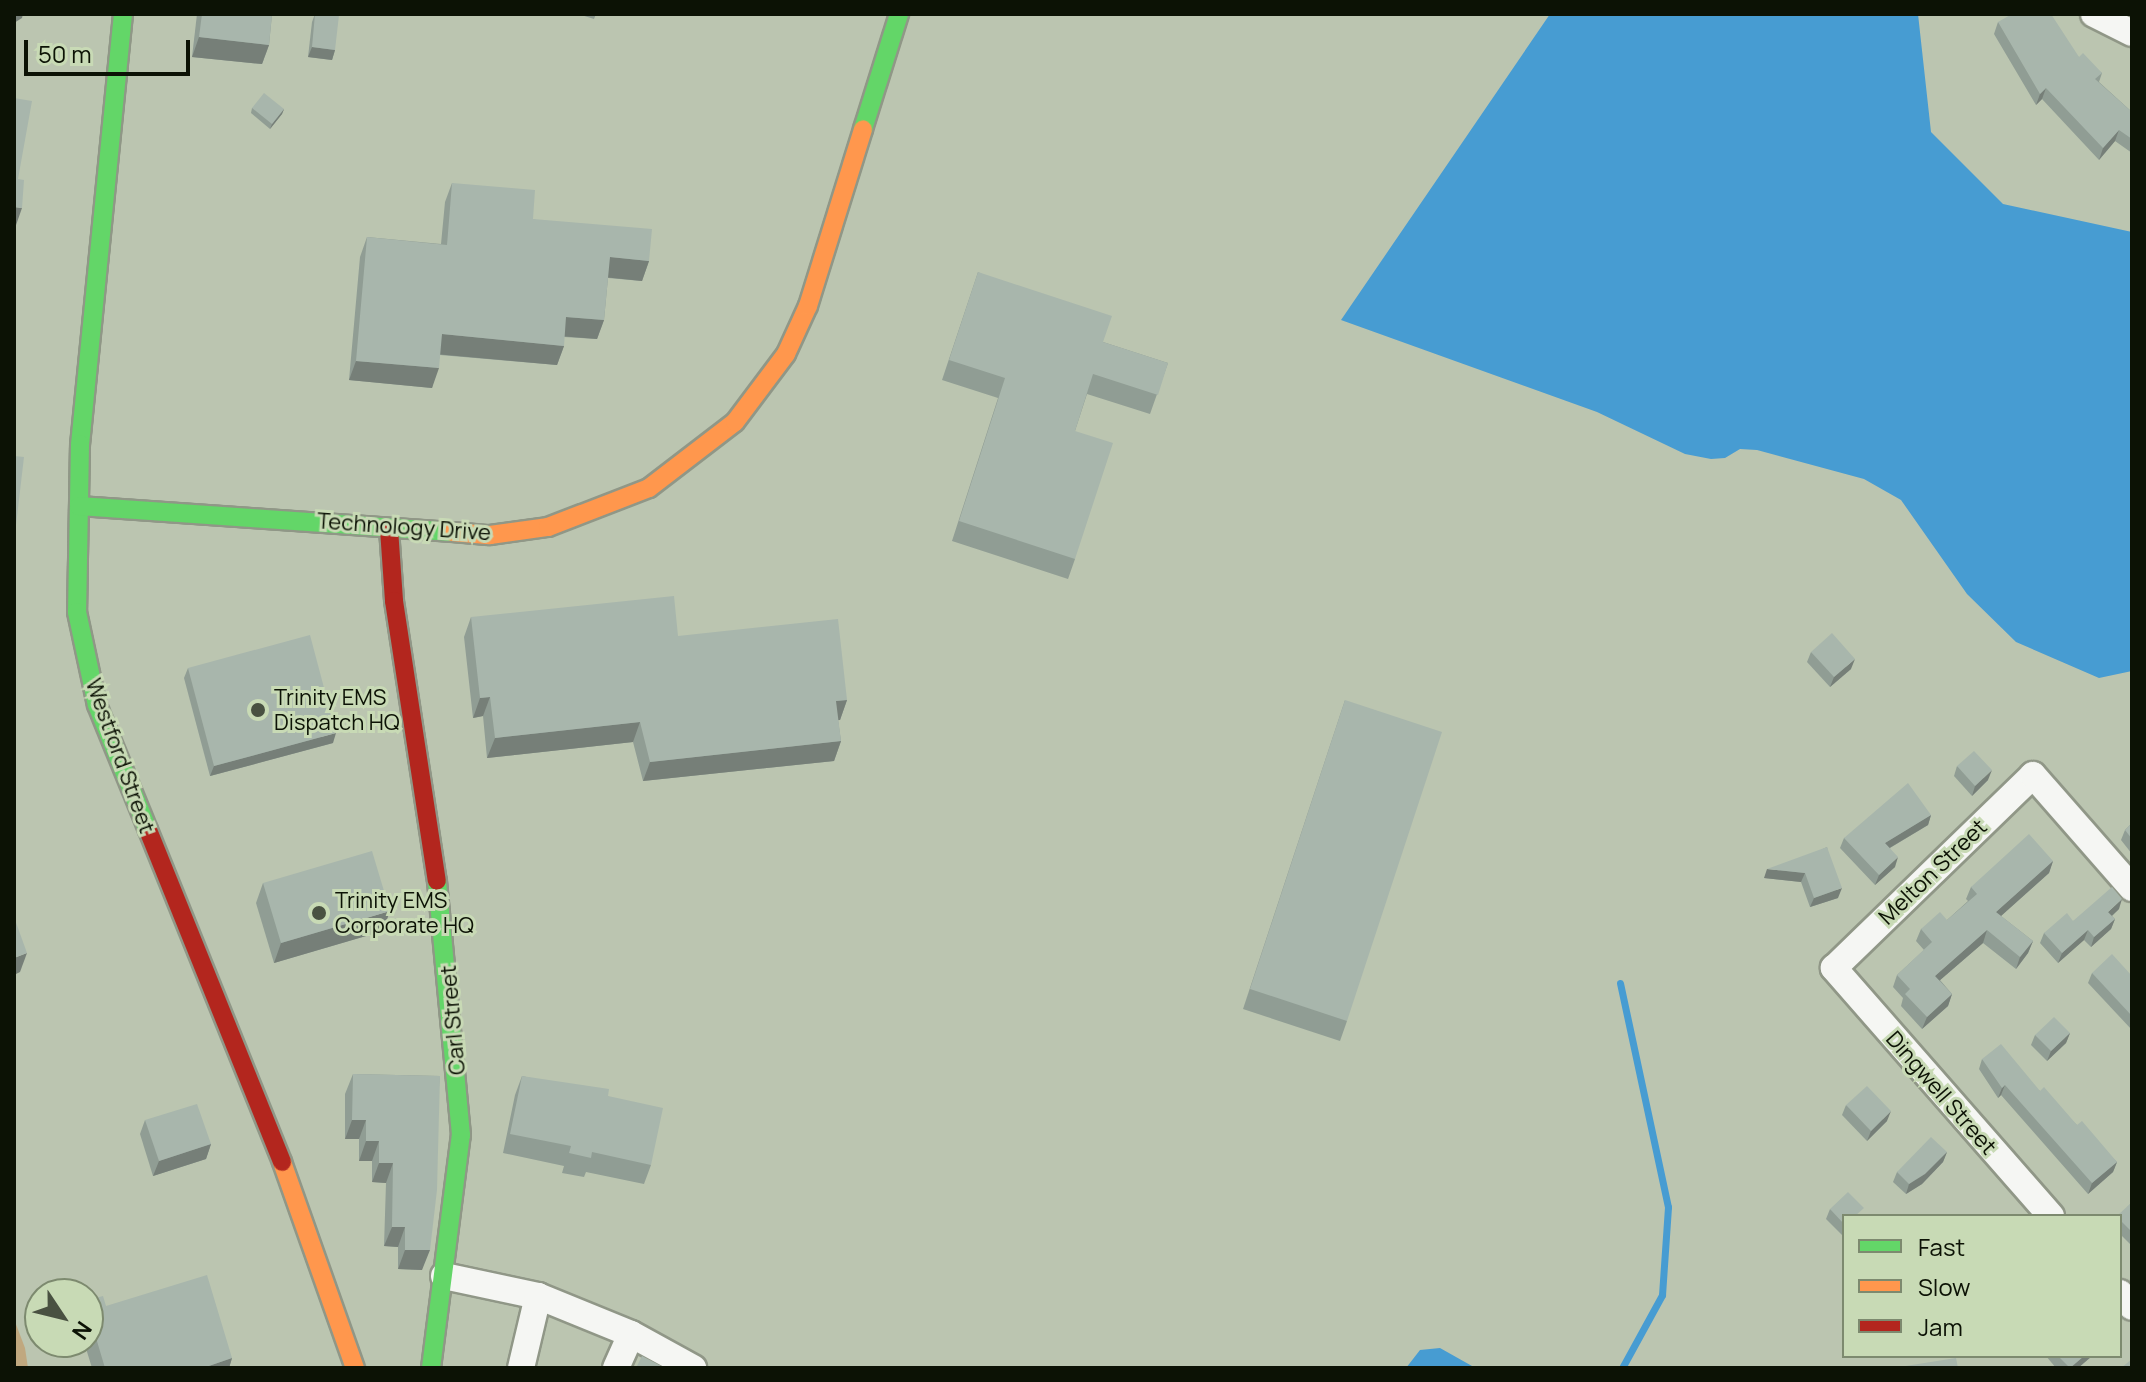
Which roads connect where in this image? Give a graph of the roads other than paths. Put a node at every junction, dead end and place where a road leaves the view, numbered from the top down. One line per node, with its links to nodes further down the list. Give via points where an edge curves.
1 (123, 14): 5 (street, Westford Street, via 80,444)
2 (899, 14): 6 (street, Technology Drive, via 808,306 786,354 735,422 679,470 598,512 548,527 490,535)
3 (2094, 14): 4 (street)
4 (2132, 33)
5 (79, 506): 6 (street, Technology Drive); 13 (street, Westford Street, via 77,612 97,705 278,1152)
6 (389, 529): 10 (street, Carl Street, via 394,601 447,946 458,1074 461,1135)
7 (2132, 888): 8 (street, Melton Street, via 2033,775)
8 (1834, 968): 9 (street, Dingwell Street)
9 (2049, 1214)
10 (444, 1276): 11 (street); 14 (street, Carl Street)
11 (538, 1296): 12 (street); 15 (street)
12 (631, 1334): 16 (street); 17 (street)
13 (355, 1368)
14 (431, 1368)
15 (521, 1368)
16 (616, 1368)
17 (693, 1368)

